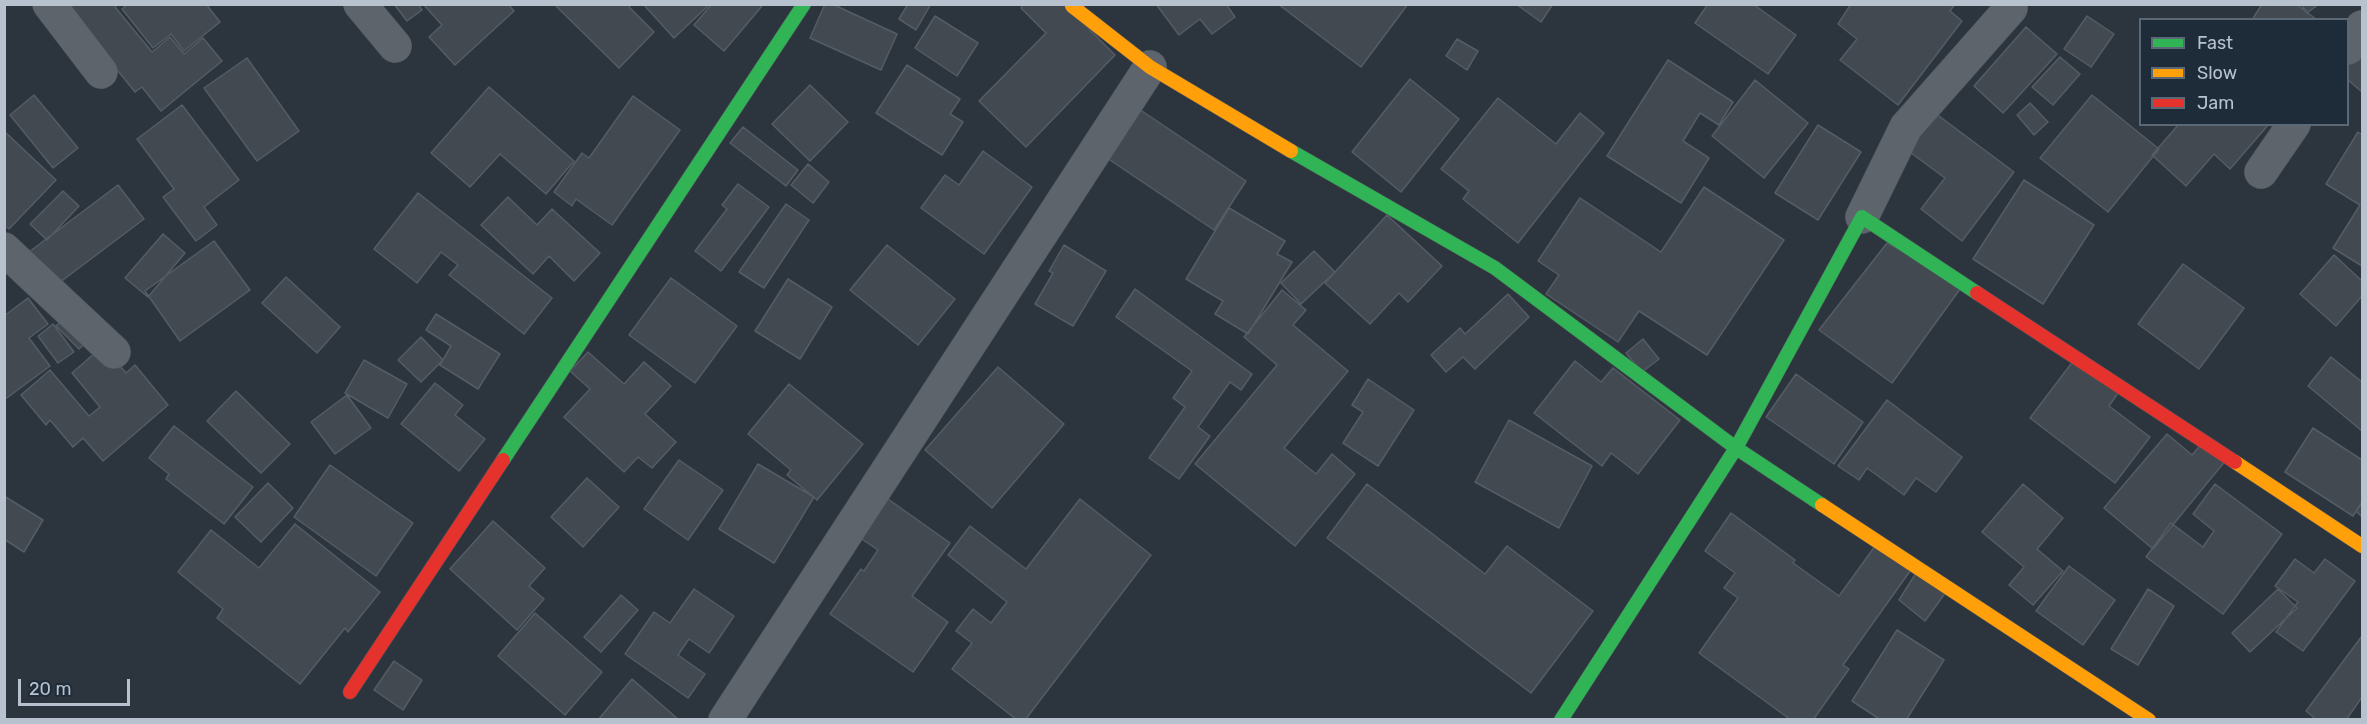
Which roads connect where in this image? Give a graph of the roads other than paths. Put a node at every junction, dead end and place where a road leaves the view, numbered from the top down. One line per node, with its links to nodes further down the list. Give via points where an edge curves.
1 (49, 4): 10 (street)
2 (360, 4): 7 (street)
3 (804, 4): 18 (street)
4 (1072, 6): 9 (street)
5 (2011, 6): 13 (street, via 1906,127)
6 (2362, 27): 8 (street)
7 (395, 46)
8 (2349, 46)
9 (1150, 67): 16 (street, via 1495,268); 19 (street)
10 (101, 72)
11 (2293, 126): 12 (street)
12 (2261, 172)
13 (1862, 218): 16 (street); 17 (street)
14 (4, 249): 15 (street)
15 (114, 352)
16 (1736, 447): 20 (street); 21 (street)
17 (2362, 546)
18 (350, 692)
19 (725, 720)
20 (1561, 720)
21 (2149, 720)

